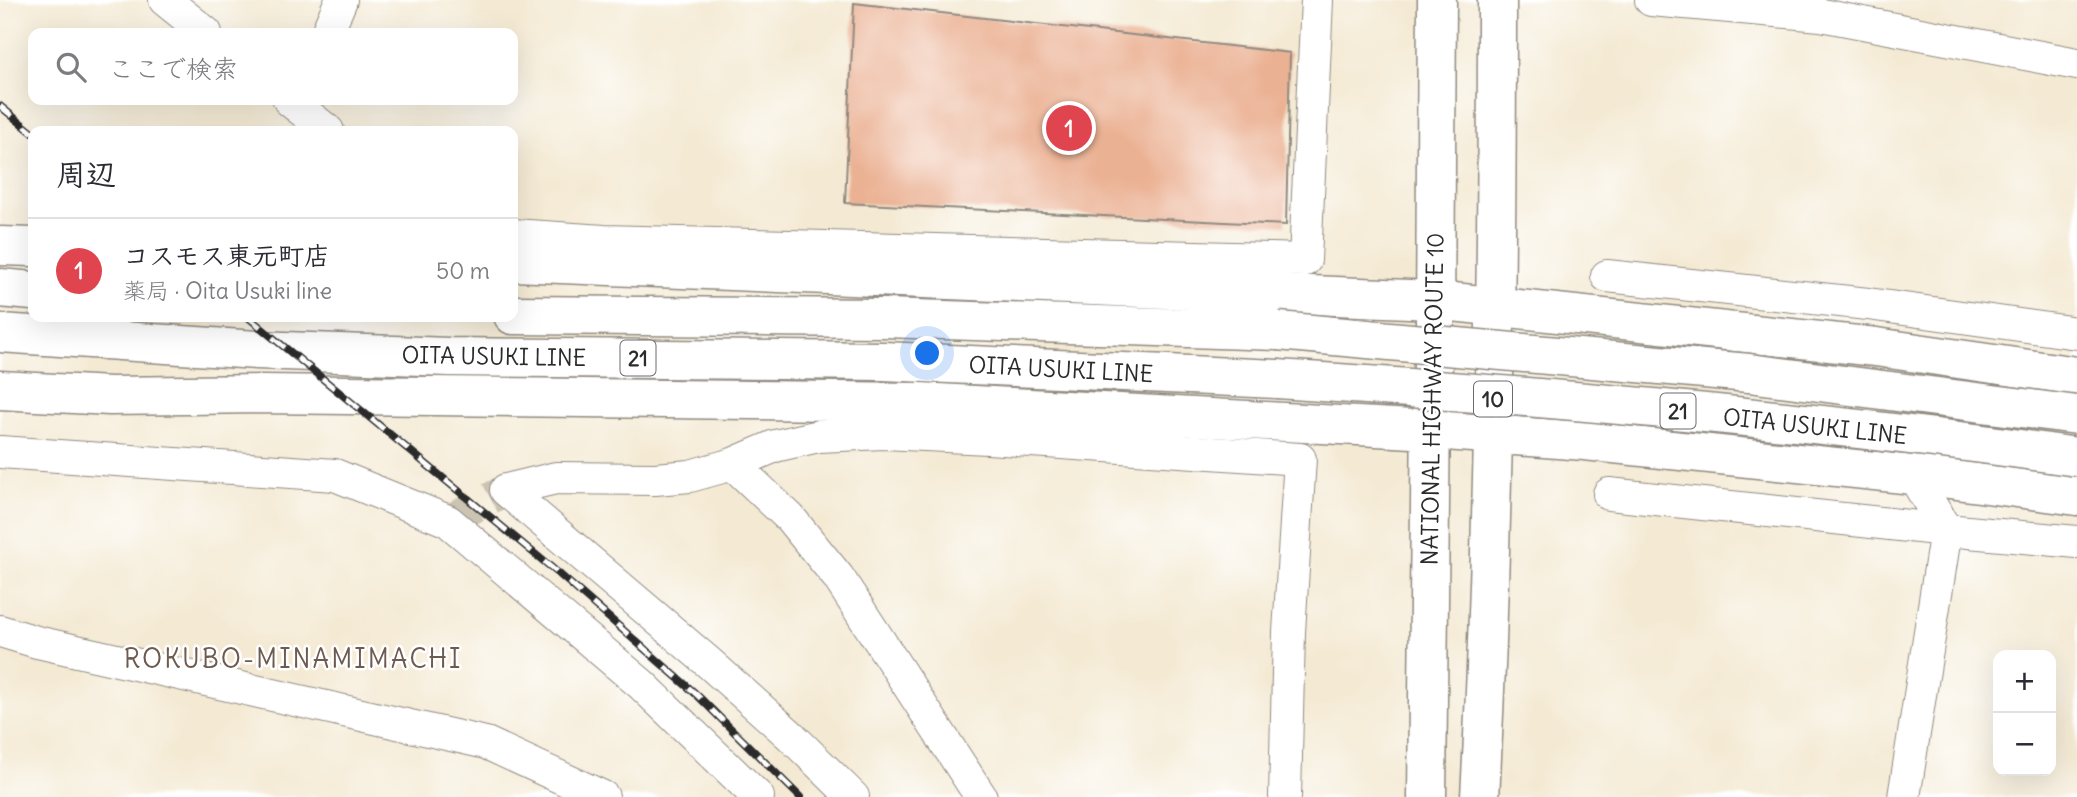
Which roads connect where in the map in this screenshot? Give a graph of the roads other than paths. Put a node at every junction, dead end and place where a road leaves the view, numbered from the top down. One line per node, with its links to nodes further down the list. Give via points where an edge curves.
1 (165, 0): 7 (street)
2 (341, 0): 8 (street)
3 (1317, 0): 15 (street, via 1305,260)
4 (1437, 0): 20 (main road, NATIONAL HIGHWAY ROUTE 10)
5 (1497, 0): 22 (main road, 10)
6 (1651, 0): 9 (street, via 1821,15)
7 (200, 28)
8 (329, 28)
9 (2077, 64)
10 (298, 105): 11 (street)
11 (322, 126)
12 (518, 236): 15 (street)
13 (0, 246): 14 (main road)
14 (28, 247)
15 (582, 252): 16 (main road); 20 (main road)
16 (518, 261)
17 (1607, 276): 21 (street)
18 (0, 288): 19 (main road)
19 (28, 290)
20 (1434, 300): 22 (main road); 30 (main road, NATIONAL HIGHWAY ROUTE 10)
21 (1890, 307): 25 (street); 26 (street)
22 (1497, 309): 26 (main road); 31 (main road, 10)
23 (518, 315): 29 (main road, OITA USUKI LINE / 21, bridge, via 885,318 1278,331 1749,373)
24 (0, 333): 33 (main road, OITA USUKI LINE / 21, bridge, via 422,356 883,360 1277,379 1469,391 1719,415)
25 (2077, 334)
26 (1875, 347): 27 (main road)
27 (2077, 376)
28 (0, 390): 30 (main road, via 110,396 919,402)
29 (2077, 415)
30 (1431, 430): 31 (main road); 46 (main road, NATIONAL HIGHWAY ROUTE 10)
31 (1492, 436): 35 (main road, via 1585,441); 47 (main road, 10, via 1489,622)
32 (0, 452): 42 (street, via 335,475 448,521 641,684)
33 (2077, 457)
34 (733, 464): 43 (street, via 691,476 556,478 506,490 719,671); 44 (street, via 790,518 838,577); 45 (street, via 775,446 819,436 883,433 1300,459)
35 (1913, 475): 37 (main road); 38 (street)
36 (1609, 494): 38 (street)
37 (2077, 496)
38 (1945, 530): 39 (street); 48 (street)
39 (2077, 542)
40 (0, 631): 41 (street, via 486,743)
41 (603, 797)
42 (758, 797)
43 (853, 797)
44 (981, 797)
45 (1284, 797)
46 (1427, 797)
47 (1479, 797)
48 (1905, 797)

